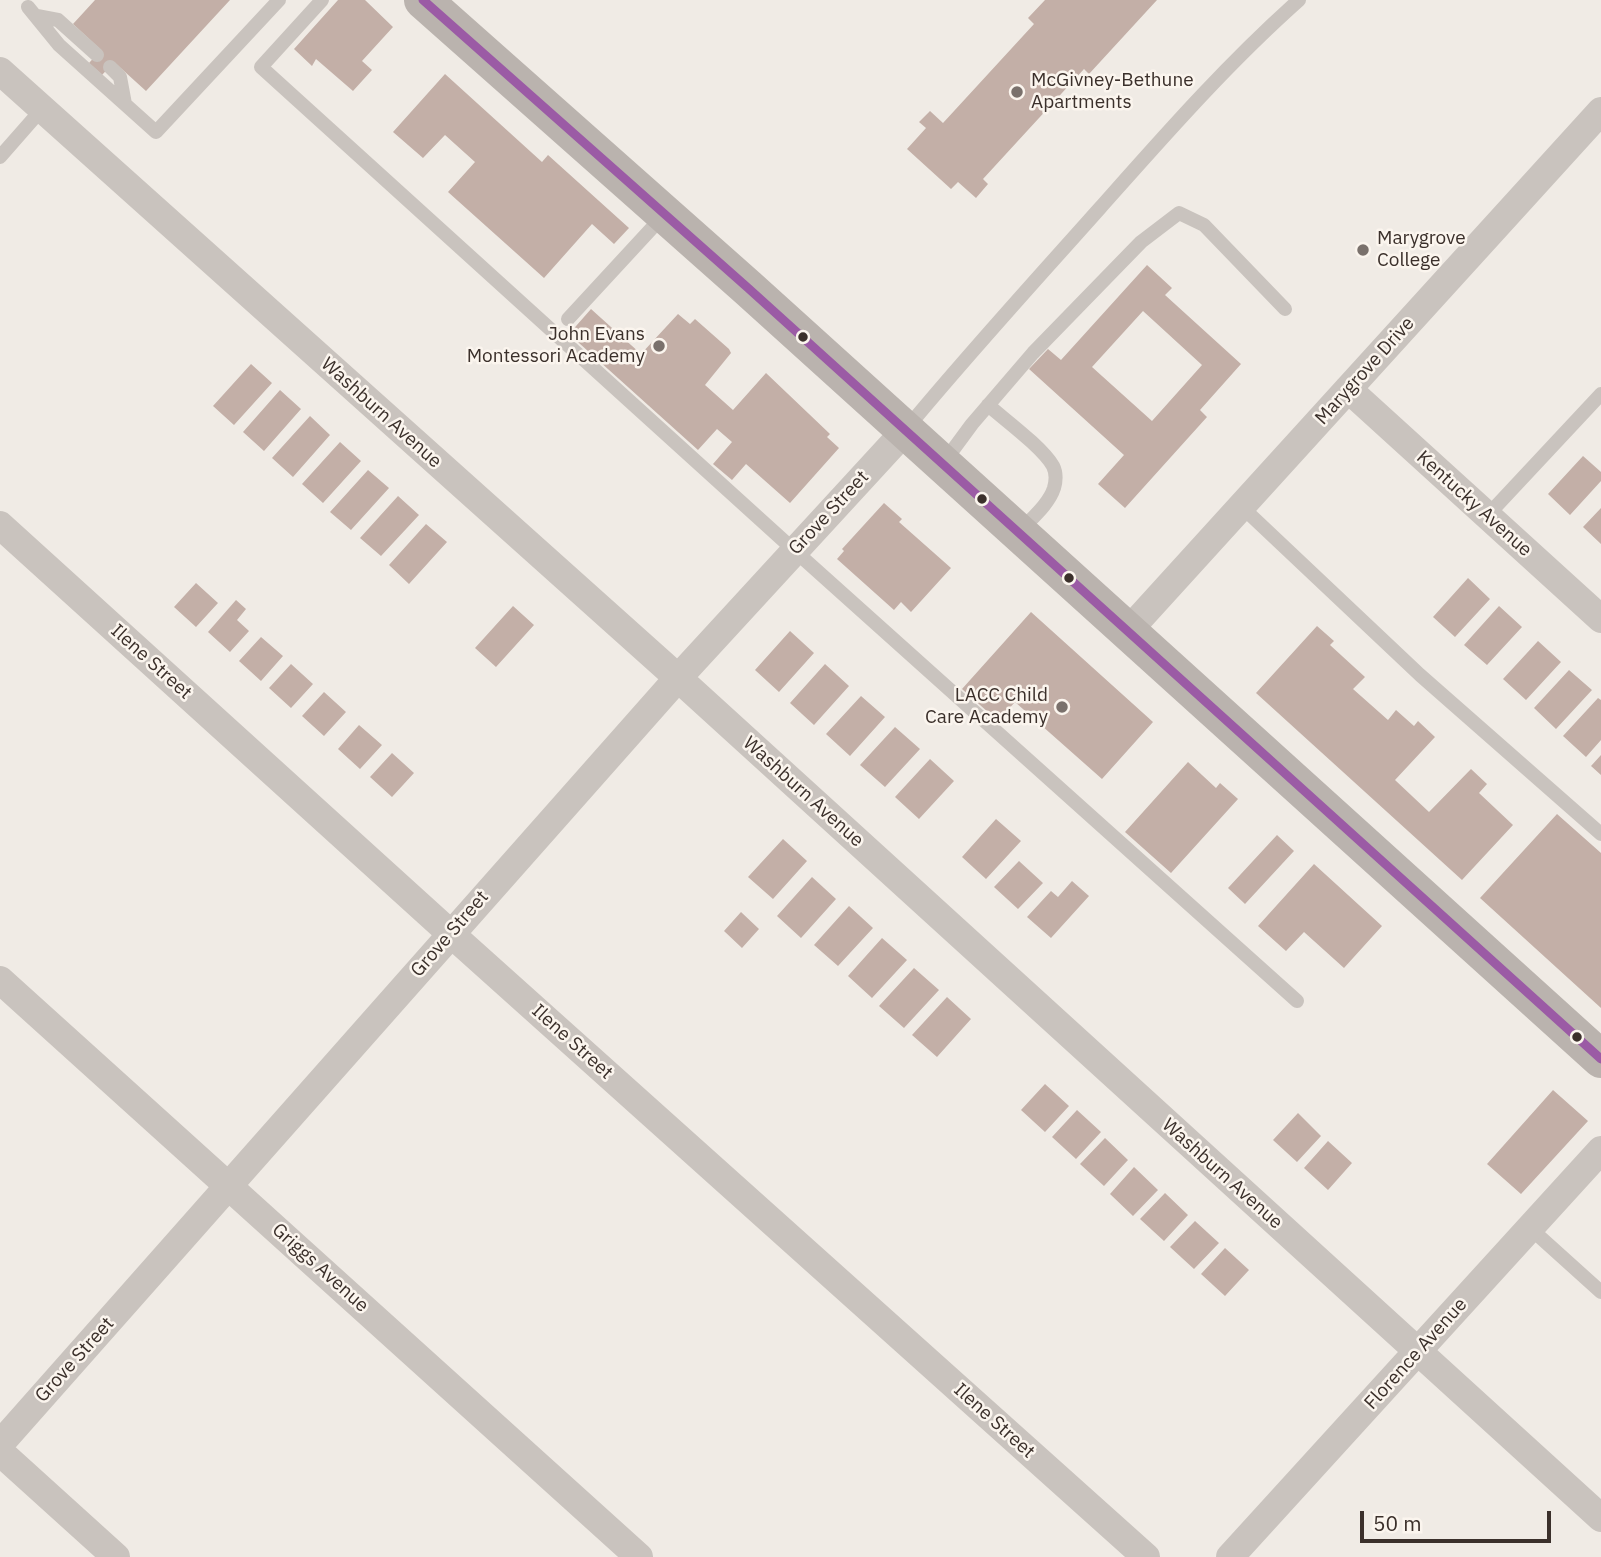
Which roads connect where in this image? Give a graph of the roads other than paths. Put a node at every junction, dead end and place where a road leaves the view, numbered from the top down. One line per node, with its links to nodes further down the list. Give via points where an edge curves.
1 (279, 0): 9 (lane, via 156,132)
2 (323, 0): 25 (lane, via 261,67)
3 (423, 0): 13 (street)
4 (1299, 0): 19 (lane, via 1188,110)
5 (31, 6): 6 (lane, via 58,20); 9 (lane, via 59,45)
6 (97, 55)
7 (110, 67): 9 (lane, via 120,77)
8 (0, 71): 10 (street, Washburn Avenue)
9 (125, 104)
10 (43, 110): 12 (lane); 28 (street, Washburn Avenue)
11 (1596, 127): 16 (street, Marygrove Drive)
12 (0, 157)
13 (664, 214): 15 (lane); 19 (street)
14 (1285, 309): 18 (lane, via 1204,225 1179,213 1141,242)
15 (568, 319)
16 (1348, 389): 21 (street, Marygrove Drive); 22 (street, Kentucky Avenue)
17 (1601, 394): 22 (lane)
18 (988, 405): 20 (lane); 24 (lane, via 1054,468 1054,489)
19 (906, 430): 20 (street); 25 (street, Grove Street)
20 (943, 463): 24 (street)
21 (1242, 507): 27 (street, Marygrove Drive); 29 (lane, via 1420,675)
22 (1487, 516): 26 (street, Kentucky Avenue)
23 (0, 525): 30 (street, Ilene Street)
24 (1019, 532): 27 (street)
25 (795, 551): 28 (street, Grove Street); 32 (lane)
26 (1601, 619)
27 (1128, 631): 33 (street)
28 (678, 678): 30 (street, Grove Street); 38 (street, Washburn Avenue)
29 (1601, 834)
30 (450, 933): 35 (street, Grove Street); 44 (street, Ilene Street)
31 (0, 980): 35 (street, Griggs Avenue)
32 (1297, 1001)
33 (1601, 1059)
34 (1601, 1150): 36 (street, Florence Avenue)
35 (229, 1186): 39 (street, Grove Street); 43 (street, Griggs Avenue)
36 (1530, 1228): 37 (lane); 38 (street, Florence Avenue)
37 (1601, 1292)
38 (1418, 1352): 41 (street, Washburn Avenue); 45 (street, Florence Avenue)
39 (0, 1444)
40 (0, 1452): 42 (street)
41 (1601, 1518)
42 (116, 1557)
43 (639, 1557)
44 (1146, 1557)
45 (1230, 1557)

